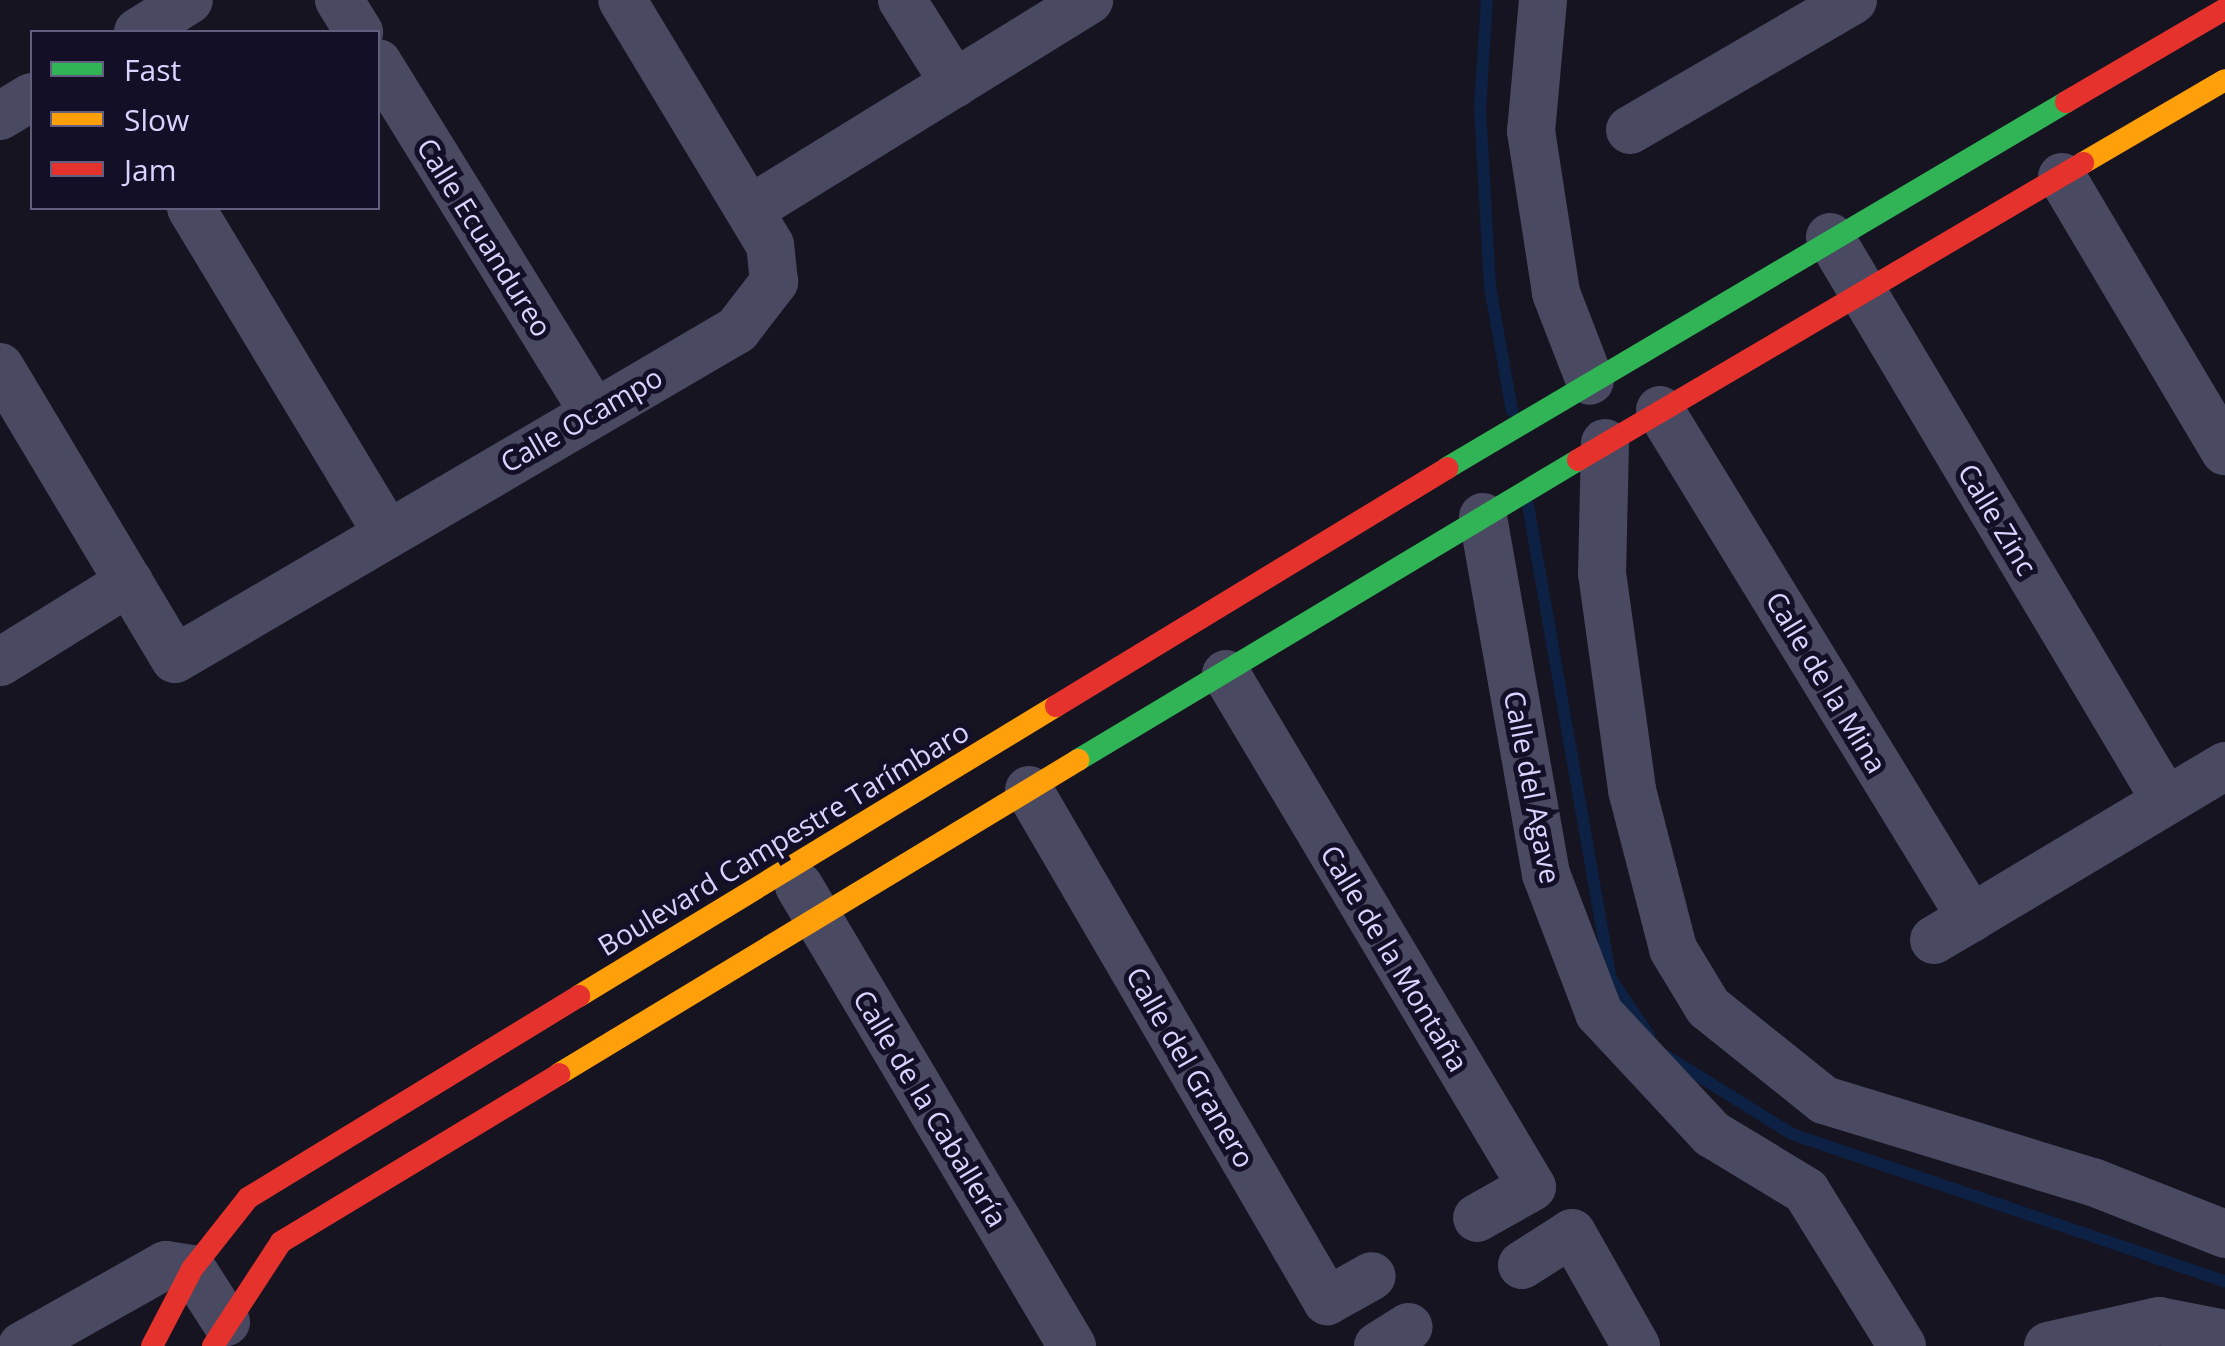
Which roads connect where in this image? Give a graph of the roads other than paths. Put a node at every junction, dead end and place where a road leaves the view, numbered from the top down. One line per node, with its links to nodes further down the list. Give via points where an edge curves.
1 (190, 0): 9 (street)
2 (339, 0): 10 (street)
3 (622, 0): 18 (street, Calle Ocampo)
4 (902, 0): 13 (street)
5 (1089, 0): 13 (street)
6 (1543, 0): 23 (street, via 1531,131)
7 (1853, 0): 16 (street)
8 (2225, 10): 20 (street, Boulevard Campestre Tarímbaro)
9 (141, 30)
10 (358, 30)
11 (380, 66): 24 (street, Calle Ecuandureo)
12 (2225, 80): 17 (street)
13 (955, 84): 18 (street)
14 (30, 97): 15 (street)
15 (0, 116)
16 (1630, 130)
17 (2062, 177): 21 (street); 26 (street)
18 (754, 207): 24 (street, Calle Ocampo, via 774,282 760,309)
19 (192, 210): 29 (street)
20 (1830, 237): 21 (street, Calle Zinc); 23 (street, Boulevard Campestre Tarímbaro)
21 (1863, 292): 25 (street); 35 (street, Calle Zinc)
22 (0, 366): 30 (street)
23 (1574, 392): 36 (street, Boulevard Campestre Tarímbaro)
24 (592, 410): 29 (street, Calle Ocampo)
25 (1660, 410): 27 (street); 35 (street, Calle de la Mina, via 1952,929)
26 (2225, 451)
27 (1588, 453): 28 (street); 39 (street, via 1632,790 1673,949 1708,1007 1824,1100 2094,1182)
28 (1497, 508): 32 (street); 49 (street, Calle del Agave, via 1546,874 1599,1013 1712,1134 1806,1191)
29 (387, 533): 30 (street, Calle Ocampo, via 174,660)
30 (128, 582): 31 (street)
31 (0, 662)
32 (1226, 674): 34 (street); 38 (street, Calle de la Montaña, via 1532,1187)
33 (2225, 766): 35 (street)
34 (1029, 790): 37 (street); 42 (street, Calle del Granero, via 1327,1301)
35 (2166, 801)
36 (790, 869): 37 (street, Calle de la Caballería); 41 (street, Boulevard Campestre Tarímbaro, via 248,1198)
37 (816, 915): 43 (street, via 281,1242); 47 (street, Calle de la Caballería)
38 (1476, 1218)
39 (2225, 1234)
40 (1522, 1264): 48 (street, via 1572,1233)
41 (192, 1269): 43 (street); 45 (street, Boulevard Campestre Tarímbaro); 46 (street, via 142,1270)
42 (1372, 1276)
43 (219, 1334)
44 (2225, 1334): 50 (street, via 2159,1321)
45 (160, 1341)
46 (22, 1346)
47 (1072, 1346)
48 (1636, 1346)
49 (1902, 1346)
50 (2048, 1346)

